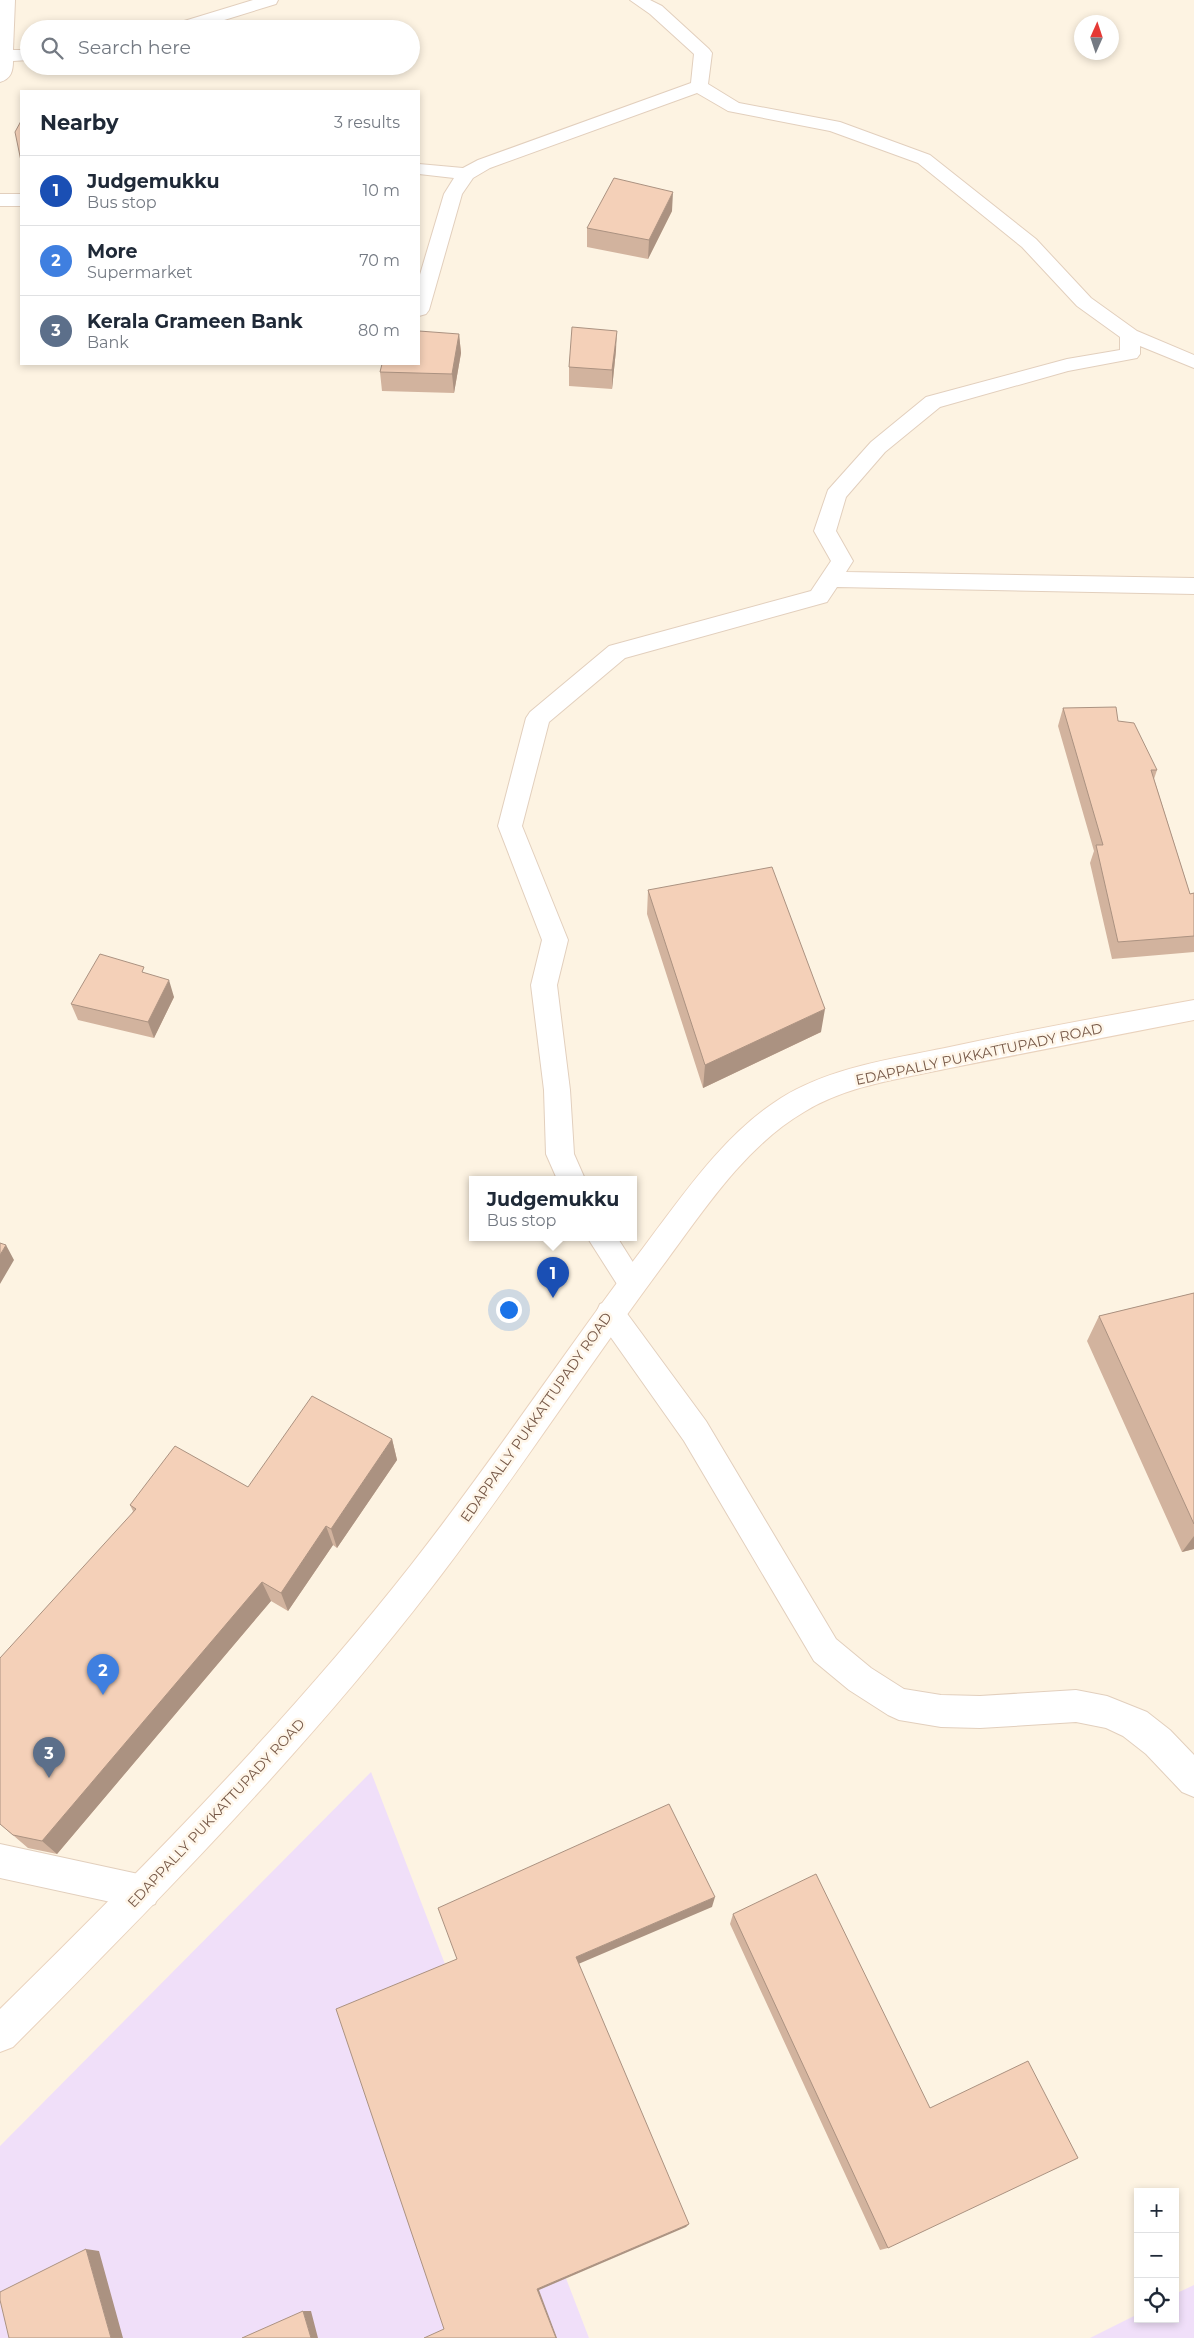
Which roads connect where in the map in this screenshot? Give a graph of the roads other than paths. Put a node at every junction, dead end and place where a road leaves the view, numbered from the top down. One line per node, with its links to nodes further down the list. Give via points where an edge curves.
1 (7, 0): 6 (street)
2 (270, 0): 4 (street)
3 (638, 0): 8 (street, via 656,10 703,54)
4 (206, 20)
5 (20, 55): 6 (street)
6 (4, 56): 7 (street, via 4,72)
7 (0, 77)
8 (699, 86): 10 (street, via 484,164); 14 (street, via 734,107 834,126 924,159 1029,243 1084,302)
9 (420, 169): 10 (street)
10 (466, 174): 13 (street, via 453,194)
11 (0, 200): 12 (street)
12 (20, 200)
13 (420, 307)
14 (1130, 335): 15 (street); 16 (street, via 1130,354 1067,365 932,402 878,447 836,495 825,531 842,560)
15 (1194, 362)
16 (830, 579): 17 (street); 19 (street, via 818,597 617,652 538,718 510,826 555,940 544,985 557,1090 560,1154)
17 (1194, 586)
18 (1194, 1010): 21 (street, EDAPPALLY PUKKATTUPADY ROAD, via 869,1075 810,1096 788,1108 732,1159)
19 (570, 1176)
20 (604, 1241): 21 (street)
21 (632, 1283): 22 (street, EDAPPALLY PUKKATTUPADY ROAD)
22 (610, 1313): 23 (street, via 695,1431 826,1650 860,1679 899,1704 941,1711 1076,1706 1107,1712 1135,1724 1158,1742); 25 (street, EDAPPALLY PUKKATTUPADY ROAD, via 422,1576 261,1769)
23 (1194, 1780)
24 (0, 1861): 25 (street)
25 (143, 1892): 26 (street, EDAPPALLY PUKKATTUPADY ROAD)
26 (0, 2034)

